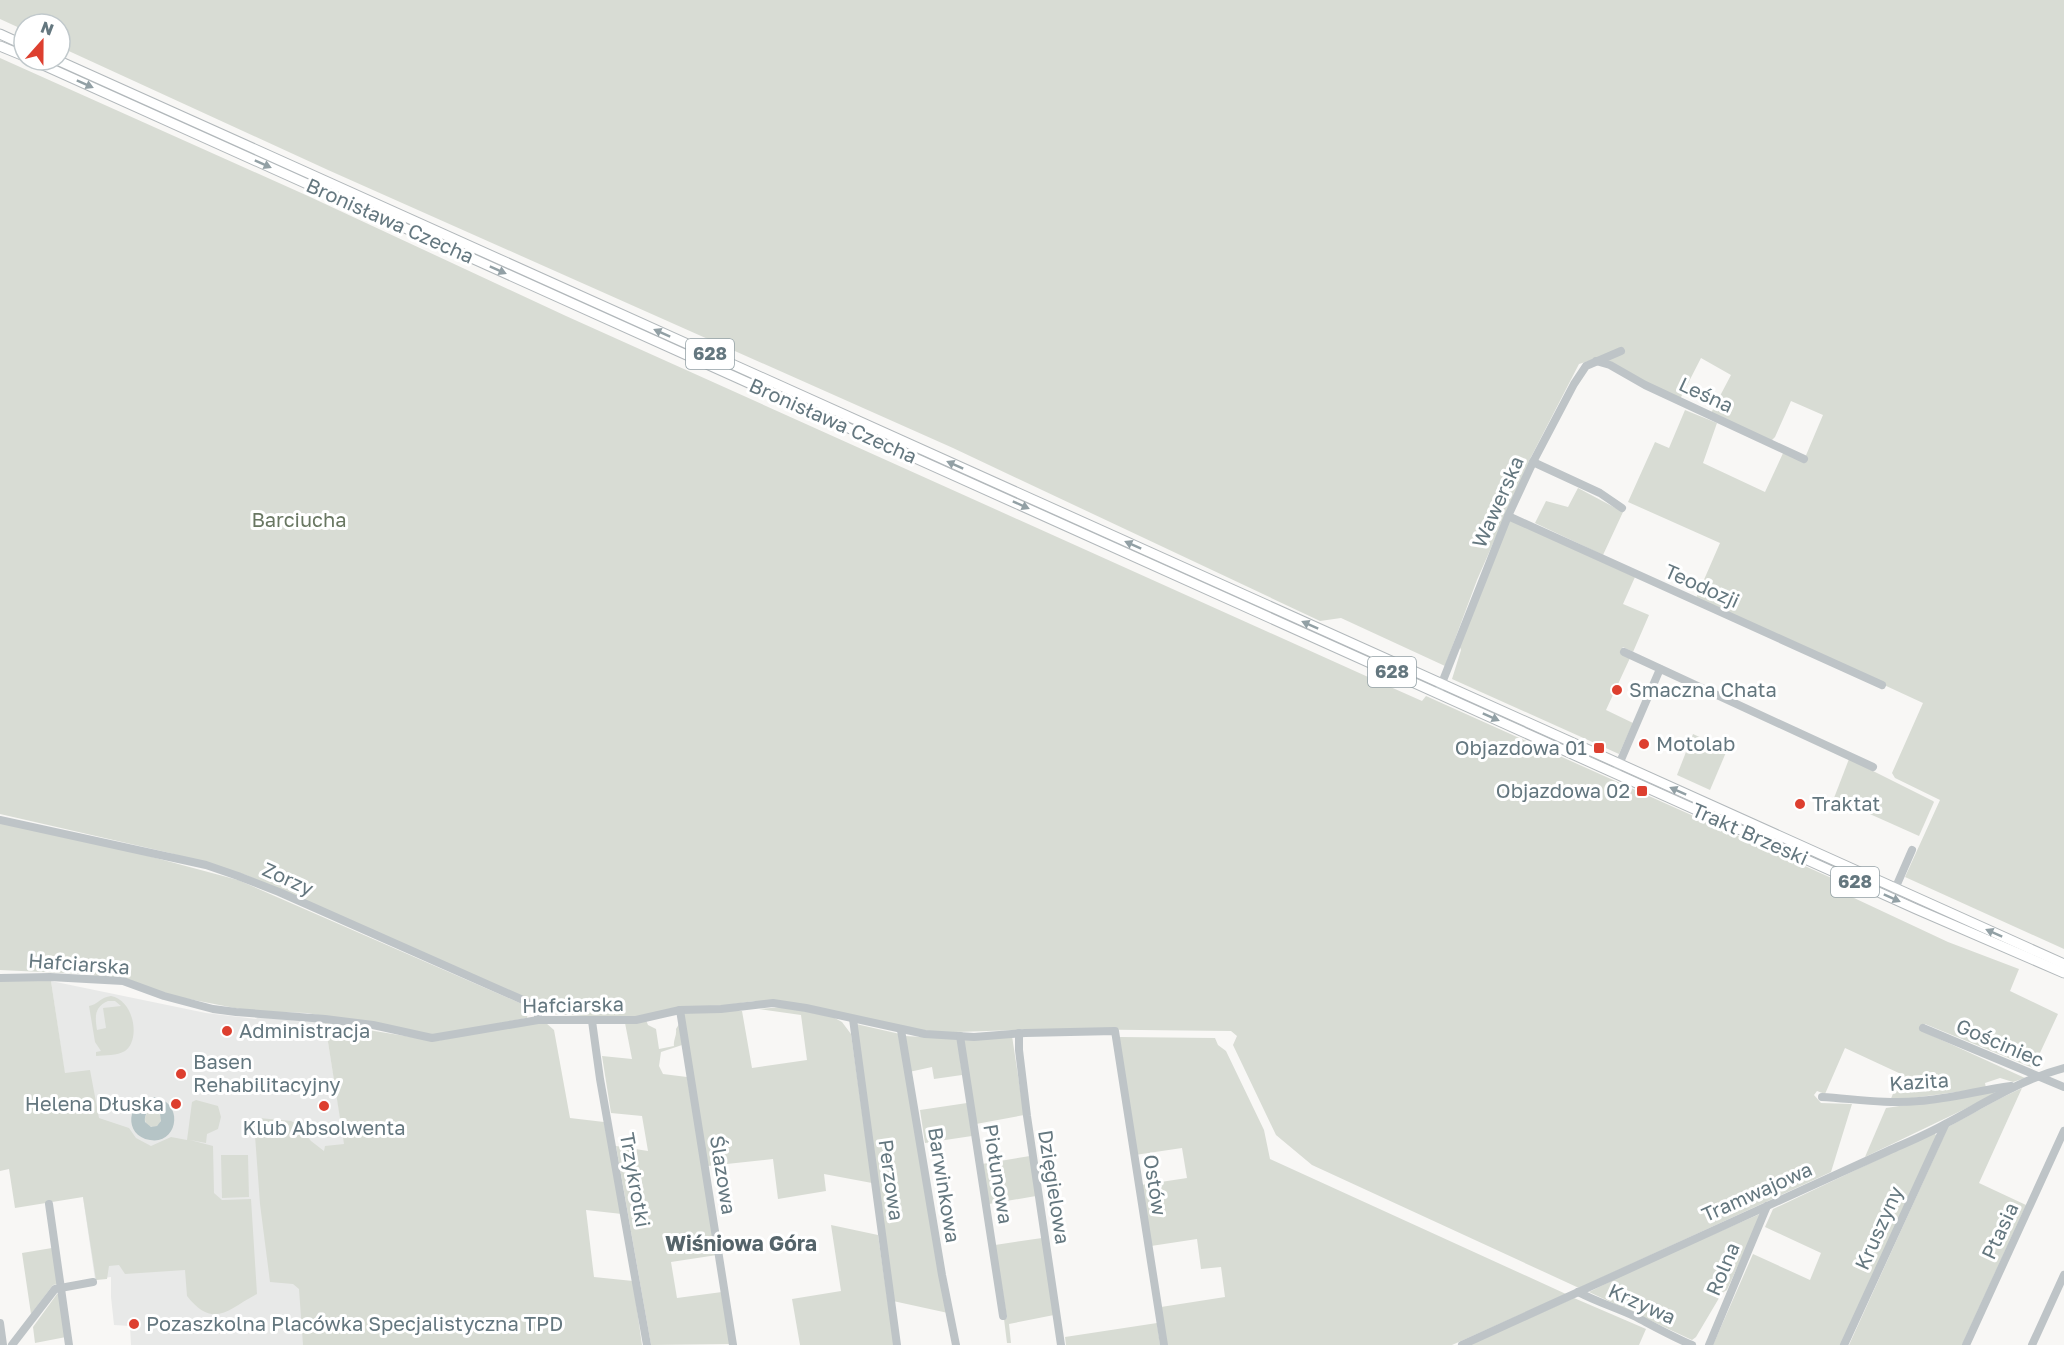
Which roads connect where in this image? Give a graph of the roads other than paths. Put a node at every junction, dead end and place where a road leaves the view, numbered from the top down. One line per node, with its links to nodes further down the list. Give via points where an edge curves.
1 (72, 67): 12 (main road, Bronisława Czecha / 628, one-way to 1)
2 (59, 72): 12 (main road, Bronisława Czecha / 628, one-way to 12)
3 (1621, 351): 4 (street, Wawerska)
4 (1596, 362): 5 (street, Leśna, via 1610,365); 6 (street, Wawerska, via 1581,373)
5 (1804, 459)
6 (1533, 462): 7 (street, via 1600,493); 8 (street, Wawerska)
7 (1622, 508)
8 (1508, 516): 11 (street, Teodozji); 12 (street, Wawerska)
9 (1624, 652): 10 (street)
10 (1660, 669): 13 (street); 14 (street)
11 (1882, 685)
12 (1440, 689): 14 (main road, Trakt Brzeski / 628)
13 (1873, 767)
14 (1617, 769): 17 (main road, Trakt Brzeski / 628, one-way to 14); 19 (main road, Trakt Brzeski / 628, one-way to 19, via 1926,914)
15 (0, 820): 23 (street, Zorzy, via 206,866 255,882 530,1003 538,1009)
16 (1912, 850): 17 (street)
17 (1895, 889): 18 (main road, Trakt Brzeski / 628, one-way to 17)
18 (2064, 964)
19 (2064, 973)
20 (0, 978): 23 (street, Hafciarska, via 123,981 213,1009 372,1025 432,1038)
21 (680, 1010): 22 (street, Hafciarska, via 773,1003); 24 (street, Hafciarska, via 636,1020); 49 (street, Ślazowa)
22 (853, 1018): 26 (street, Hafciarska); 50 (street, Perzowa)
23 (538, 1020): 24 (street, Hafciarska)
24 (592, 1021): 48 (street, Trzykrotki)
25 (1923, 1028): 31 (street, Gościniec)
26 (901, 1030): 29 (street, Hafciarska); 51 (street, Barwinkowa)
27 (1115, 1031): 28 (street, Hafciarska); 53 (street, Ostów)
28 (1019, 1033): 29 (street, Hafciarska); 52 (street, Dzięgielowa, via 1027,1116)
29 (960, 1036): 43 (street, Piołunowa)
30 (2064, 1068): 31 (street, Tramwajowa)
31 (2038, 1077): 32 (street, Tramwajowa); 33 (street, Gościniec)
32 (2017, 1085): 34 (street, Kazita, via 1921,1101); 35 (street, Tramwajowa)
33 (2064, 1087)
34 (1822, 1097)
35 (1945, 1125): 38 (street, Tramwajowa); 57 (street, Kruszyny)
36 (2064, 1131): 58 (street, Ptasia)
37 (49, 1204): 41 (street)
38 (1767, 1206): 42 (street, Tramwajowa); 56 (street, Rolna)
39 (2064, 1275): 59 (street)
40 (93, 1282): 41 (street)
41 (60, 1287): 46 (street); 47 (street)
42 (1578, 1292): 54 (street, Tramwajowa); 55 (street, Krzywa)
43 (1004, 1316)
44 (0, 1323): 45 (street)
45 (3, 1345)
46 (12, 1345)
47 (69, 1345)
48 (647, 1345)
49 (733, 1345)
50 (897, 1345)
51 (956, 1345)
52 (1061, 1345)
53 (1164, 1345)
54 (1462, 1345)
55 (1692, 1345)
56 (1709, 1345)
57 (1844, 1345)
58 (1966, 1345)
59 (2032, 1345)

